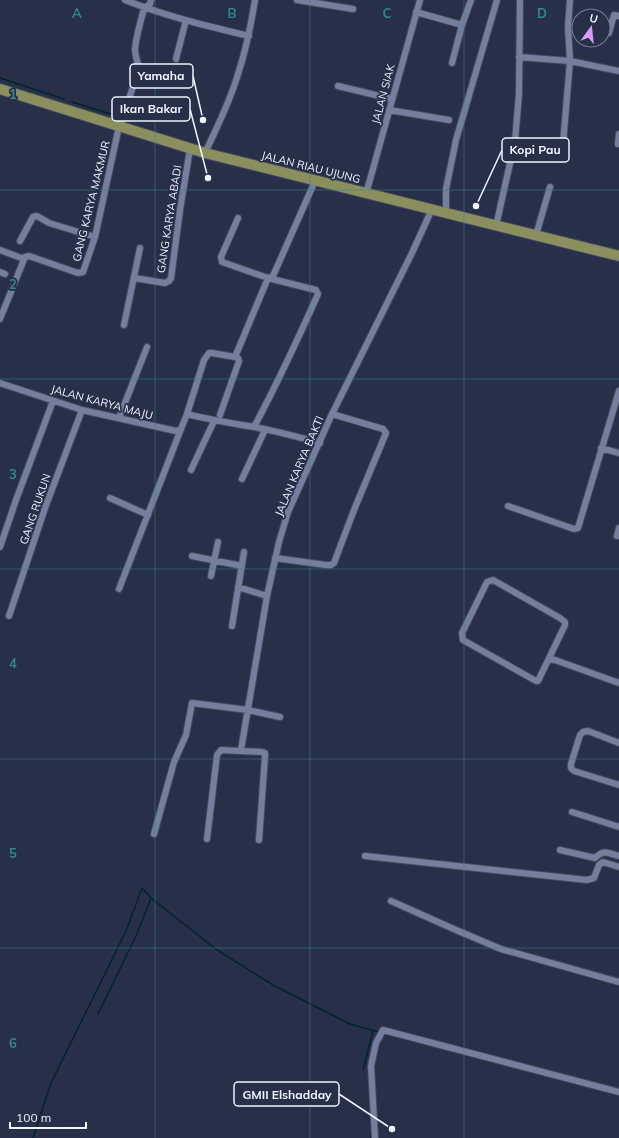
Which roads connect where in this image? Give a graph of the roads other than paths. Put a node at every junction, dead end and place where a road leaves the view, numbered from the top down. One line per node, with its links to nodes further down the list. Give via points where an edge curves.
1 (124, 0): 10 (street)
2 (151, 0): 10 (street)
3 (255, 0): 17 (street)
4 (297, 0): 11 (street)
5 (420, 0): 12 (street, JALAN SIAK)
6 (471, 0): 15 (street)
7 (497, 0): 38 (street, via 456,140 446,189)
8 (520, 0): 18 (street)
9 (570, 0): 20 (street)
10 (144, 8): 14 (street); 28 (street, GANG KARYA MAKMUR, via 136,44 139,69)
11 (353, 9)
12 (416, 12): 15 (street); 25 (street, JALAN SIAK)
13 (619, 16): 16 (street, via 614,15)
14 (186, 20): 17 (street); 19 (street)
15 (462, 25): 21 (street)
16 (611, 26)
17 (249, 36): 33 (street, via 238,76)
18 (519, 57): 20 (street); 40 (street, via 515,141)
19 (176, 59)
20 (570, 61): 22 (street); 30 (street)
21 (452, 63)
22 (619, 71)
23 (338, 86): 25 (street)
24 (0, 89): 28 (main road, JALAN RIAU UJUNG)
25 (392, 99): 26 (street, JALAN SIAK)
26 (389, 110): 27 (street); 36 (street, JALAN SIAK)
27 (449, 120)
28 (120, 126): 32 (main road, JALAN RIAU UJUNG); 42 (street, GANG KARYA MAKMUR)
29 (619, 134): 31 (street)
30 (563, 144)
31 (618, 144)
32 (190, 149): 33 (main road, JALAN RIAU UJUNG); 48 (street, GANG KARYA ABADI, via 171,278 165,283)
33 (205, 153): 34 (main road, JALAN RIAU UJUNG)
34 (315, 180): 36 (main road, JALAN RIAU UJUNG); 49 (street, via 275,274)
35 (550, 187): 41 (street)
36 (366, 194): 37 (main road, JALAN RIAU UJUNG)
37 (432, 209): 38 (main road, JALAN RIAU UJUNG); 59 (street, JALAN KARYA BAKTI)
38 (446, 213): 40 (main road, JALAN RIAU UJUNG)
39 (238, 218): 49 (street, via 221,261)
40 (496, 226): 41 (main road, JALAN RIAU UJUNG)
41 (536, 235): 46 (main road, JALAN RIAU UJUNG)
42 (95, 237): 43 (street, via 35,216); 47 (street, GANG KARYA MAKMUR, via 81,273 29,256)
43 (20, 241)
44 (140, 248): 48 (street)
45 (0, 250): 47 (street)
46 (619, 256)
47 (24, 259): 50 (street)
48 (134, 278): 51 (street)
49 (268, 278): 53 (street); 63 (street, via 316,290 318,294)
50 (0, 319)
51 (124, 325)
52 (147, 347): 61 (street)
53 (236, 357): 58 (street, via 209,353); 60 (street, via 239,361)
54 (0, 383): 56 (street, JALAN KARYA MAJU)
55 (619, 392): 67 (street)
56 (53, 401): 57 (street, JALAN KARYA MAJU); 77 (street)
57 (82, 410): 61 (street, JALAN KARYA MAJU); 87 (street, GANG RUKUN, via 43,513)
58 (187, 414): 62 (street); 64 (street)
59 (332, 414): 66 (street, JALAN KARYA BAKTI); 80 (street, via 383,429 386,433 334,564)
60 (220, 415)
61 (119, 418): 64 (street, JALAN KARYA MAJU)
62 (214, 421): 63 (street); 69 (street)
63 (254, 427): 65 (street)
64 (179, 430): 73 (street)
65 (264, 430): 66 (street); 70 (street)
66 (320, 443): 80 (street, JALAN KARYA BAKTI, via 288,512)
67 (601, 448): 68 (street); 72 (street, via 578,528 574,529)
68 (619, 453)
69 (191, 470)
70 (242, 479)
71 (110, 498): 73 (street)
72 (508, 506)
73 (148, 515): 85 (street)
74 (619, 528): 75 (street)
75 (617, 536)
76 (218, 542): 81 (street)
77 (0, 547)
78 (244, 552): 82 (street)
79 (192, 556): 81 (street)
80 (276, 558): 86 (street, JALAN KARYA BAKTI)
81 (214, 560): 82 (street); 83 (street)
82 (242, 566): 84 (street)
83 (211, 576)
84 (238, 587): 86 (street); 88 (street)
85 (119, 589)
86 (267, 596): 91 (street, JALAN KARYA BAKTI)
87 (9, 616)
88 (232, 626)
89 (549, 659): 89 (street, via 536,681 463,640 462,633 487,582 493,580 563,620 565,625); 90 (street)
90 (619, 683)
91 (248, 710): 92 (street); 94 (street, JALAN KARYA BAKTI); 98 (street, via 191,704 186,735 174,762)
92 (280, 717)
93 (619, 742): 95 (street, via 588,731 583,732 571,764 574,771)
94 (241, 750): 99 (street, via 221,750 217,755); 100 (street, via 265,753)
95 (619, 785)
96 (572, 812): 97 (street)
97 (619, 827)
98 (154, 834)
99 (207, 839)
100 (259, 840)
101 (560, 850): 103 (street, via 594,858 604,852)
102 (365, 856): 104 (street, via 587,880 594,878 598,865 603,862)
103 (619, 856)
104 (619, 867)
105 (391, 901): 106 (street, via 501,949)
106 (619, 982)
107 (619, 1092): 108 (street, via 381,1032 371,1066)
108 (375, 1138)

